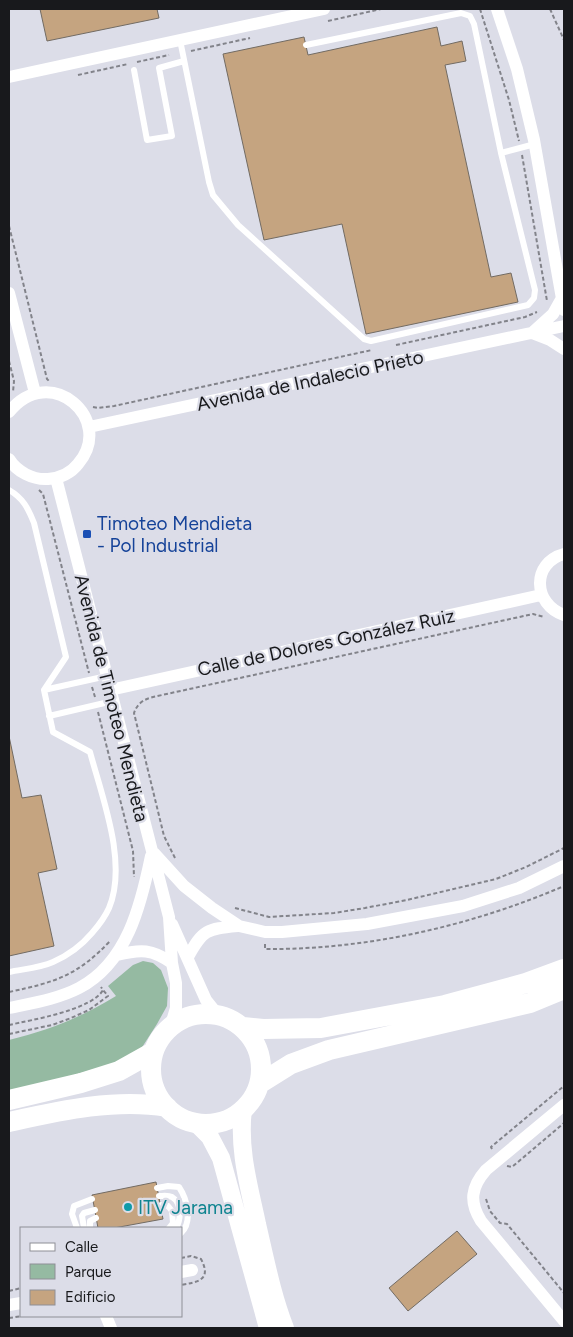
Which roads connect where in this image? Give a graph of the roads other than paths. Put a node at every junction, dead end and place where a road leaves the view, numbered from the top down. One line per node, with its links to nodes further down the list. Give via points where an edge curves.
1 (324, 9): 3 (street)
2 (497, 9): 8 (street, via 517,69)
3 (180, 40): 5 (lane); 7 (street)
4 (306, 45): 9 (lane, via 461,13 470,16)
5 (184, 61): 6 (lane, via 159,68 172,136 147,140); 9 (lane, via 213,196 238,225 364,339 503,312 528,305 534,298 535,290)
6 (134, 70)
7 (9, 77)
8 (535, 144): 9 (lane); 11 (street)
9 (501, 153)
10 (9, 293): 15 (street)
11 (563, 304): 13 (street)
12 (564, 326): 13 (street, Avenida de Indalecio Prieto)
13 (532, 333): 14 (street); 17 (street, Avenida de Indalecio Prieto)
14 (564, 349)
15 (35, 393): 16 (street, via 20,400); 17 (street, via 47,392 69,399 78,406)
16 (9, 412)
17 (89, 427): 19 (street, via 87,449 82,459 71,471)
18 (9, 459): 19 (street, via 26,475)
19 (56, 478): 24 (street, Avenida de Timoteo Mendieta)
20 (9, 490): 25 (lane, via 26,504 34,523 66,657)
21 (564, 554): 22 (street, via 546,566 541,575)
22 (541, 595): 23 (street, via 547,605); 26 (street, Calle de Dolores González Ruiz)
23 (564, 615)
24 (107, 676): 25 (lane); 26 (street, Avenida de Timoteo Mendieta)
25 (44, 690): 27 (lane)
26 (112, 695): 27 (lane); 28 (street, Avenida de Timoteo Mendieta)
27 (49, 716): 36 (lane, via 53,732 90,752 116,854 113,896 100,924 70,954 51,963)
28 (152, 852): 30 (street, Avenida de Timoteo Mendieta); 31 (street, via 184,886); 32 (street, via 143,897)
29 (564, 866): 31 (street, via 519,888 464,906 376,922 282,932)
30 (169, 917): 33 (street, Avenida de Timoteo Mendieta); 34 (street, Avenida de Timoteo Mendieta)
31 (239, 926): 33 (street, via 214,928 198,938)
32 (117, 954): 34 (street, via 149,951); 38 (street, via 80,988)
33 (188, 957): 39 (street, Avenida de Timoteo Mendieta, via 206,1000)
34 (172, 963): 41 (street, Avenida de Timoteo Mendieta, via 176,1008)
35 (564, 969): 40 (main road, via 445,1005 321,1028)
36 (9, 972)
37 (564, 989): 43 (main road, via 530,1003 329,1050 291,1064)
38 (9, 1008)
39 (218, 1015): 40 (main road); 41 (main road, via 202,1014 182,1019)
40 (242, 1027): 43 (main road, via 255,1043 261,1063)
41 (170, 1028): 42 (main road, via 159,1039)
42 (153, 1052): 44 (main road, via 119,1071); 46 (main road, via 151,1072 155,1091)
43 (259, 1084): 47 (main road)
44 (9, 1100)
45 (564, 1104): 62 (street, via 486,1170 478,1179 473,1202 481,1221)
46 (167, 1107): 48 (main road, via 126,1104); 49 (main road, via 179,1117)
47 (243, 1110): 49 (main road, via 229,1119); 64 (street, via 242,1153 263,1251)
48 (9, 1122)
49 (196, 1123): 63 (street, via 210,1137 221,1158)
50 (157, 1188): 61 (lane, via 179,1187 184,1195 187,1222)
51 (159, 1196): 60 (lane, via 174,1198 180,1214)
52 (92, 1199): 56 (lane, via 74,1206 72,1214)
53 (161, 1205): 59 (lane, via 172,1211 173,1223)
54 (94, 1210): 57 (lane, via 82,1216)
55 (96, 1218): 58 (lane, via 90,1221)
56 (77, 1227)
57 (84, 1227)
58 (90, 1227)
59 (170, 1227)
60 (176, 1227)
61 (182, 1232)
62 (564, 1321)
63 (268, 1328)
64 (285, 1328)

